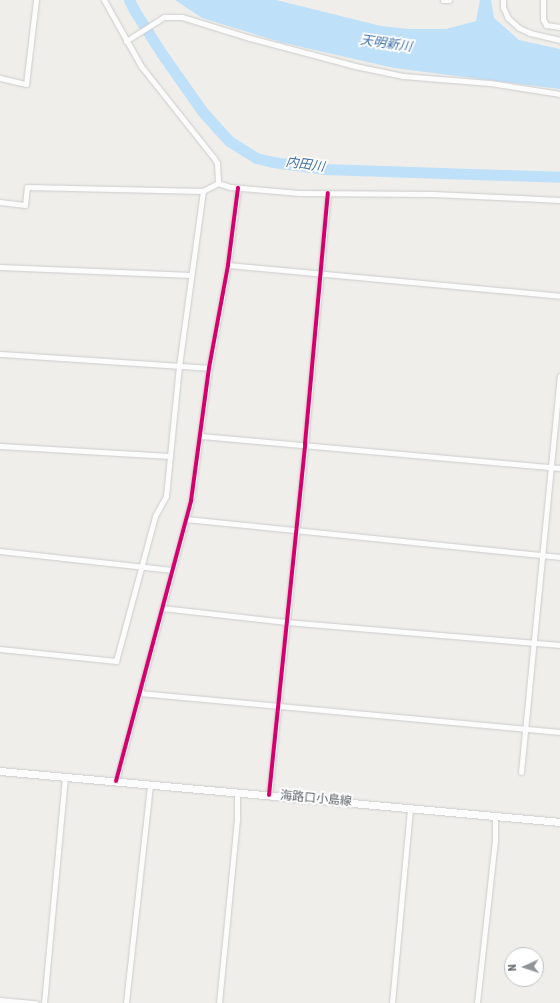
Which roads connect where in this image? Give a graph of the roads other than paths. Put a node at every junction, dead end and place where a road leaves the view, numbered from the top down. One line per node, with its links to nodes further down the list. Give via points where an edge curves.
1 (36, 0): 10 (street, via 26,84)
2 (104, 0): 9 (street)
3 (443, 0): 4 (street)
4 (449, 0)
5 (503, 0): 8 (street, via 508,18 519,28)
6 (543, 0): 7 (street, via 543,19 546,25)
7 (560, 27)
8 (560, 40)
9 (126, 41): 11 (street, via 164,17 182,18 355,66 403,76 490,83); 12 (street, via 150,78 214,158 217,163)
10 (0, 78)
11 (560, 94)
12 (218, 183): 13 (street); 14 (street)
13 (238, 188): 15 (street); 18 (street)
14 (203, 191): 17 (street, via 27,187 25,205); 21 (street)
15 (328, 193): 16 (street, via 433,194); 20 (street)
16 (560, 200)
17 (0, 202)
18 (228, 265): 20 (street); 25 (street)
19 (0, 267): 21 (street)
20 (320, 274): 22 (street); 28 (street)
21 (191, 275): 24 (street)
22 (560, 296)
23 (0, 354): 24 (street)
24 (179, 366): 25 (street); 30 (street)
25 (209, 368): 27 (street)
26 (560, 379): 31 (street)
27 (200, 436): 28 (street); 33 (street)
28 (305, 444): 31 (street); 34 (street)
29 (0, 446): 30 (street)
30 (170, 456): 38 (street, via 166,496 155,516)
31 (552, 467): 32 (street); 36 (street)
32 (560, 468)
33 (186, 519): 34 (street); 39 (street)
34 (296, 532): 36 (street); 41 (street)
35 (0, 551): 38 (street)
36 (543, 555): 37 (street); 42 (street)
37 (560, 557)
38 (140, 566): 39 (street); 44 (street, via 116,661)
39 (172, 570): 40 (street)
40 (162, 608): 41 (street); 45 (street)
41 (286, 622): 42 (street); 46 (street)
42 (534, 642): 43 (street); 47 (street)
43 (560, 645)
44 (0, 649)
45 (139, 692): 46 (street); 52 (street)
46 (278, 706): 47 (street); 55 (street)
47 (526, 730): 48 (street); 50 (street)
48 (560, 732)
49 (0, 771): 51 (main road, 海路口小島線)
50 (521, 772)
51 (65, 776): 52 (main road, 海路口小島線); 61 (street)
52 (116, 781): 53 (main road, 海路口小島線)
53 (150, 784): 54 (main road, 海路口小島線); 62 (street)
54 (237, 792): 55 (main road, 海路口小島線); 63 (street, via 237,820)
55 (269, 795): 56 (main road, 海路口小島線)
56 (410, 808): 57 (main road, 海路口小島線); 64 (street)
57 (495, 816): 58 (main road, 海路口小島線); 65 (street, via 495,840)
58 (560, 822)
59 (0, 1000): 60 (street)
60 (36, 1003)
61 (44, 1003)
62 (126, 1003)
63 (219, 1003)
64 (392, 1003)
65 (478, 1003)

